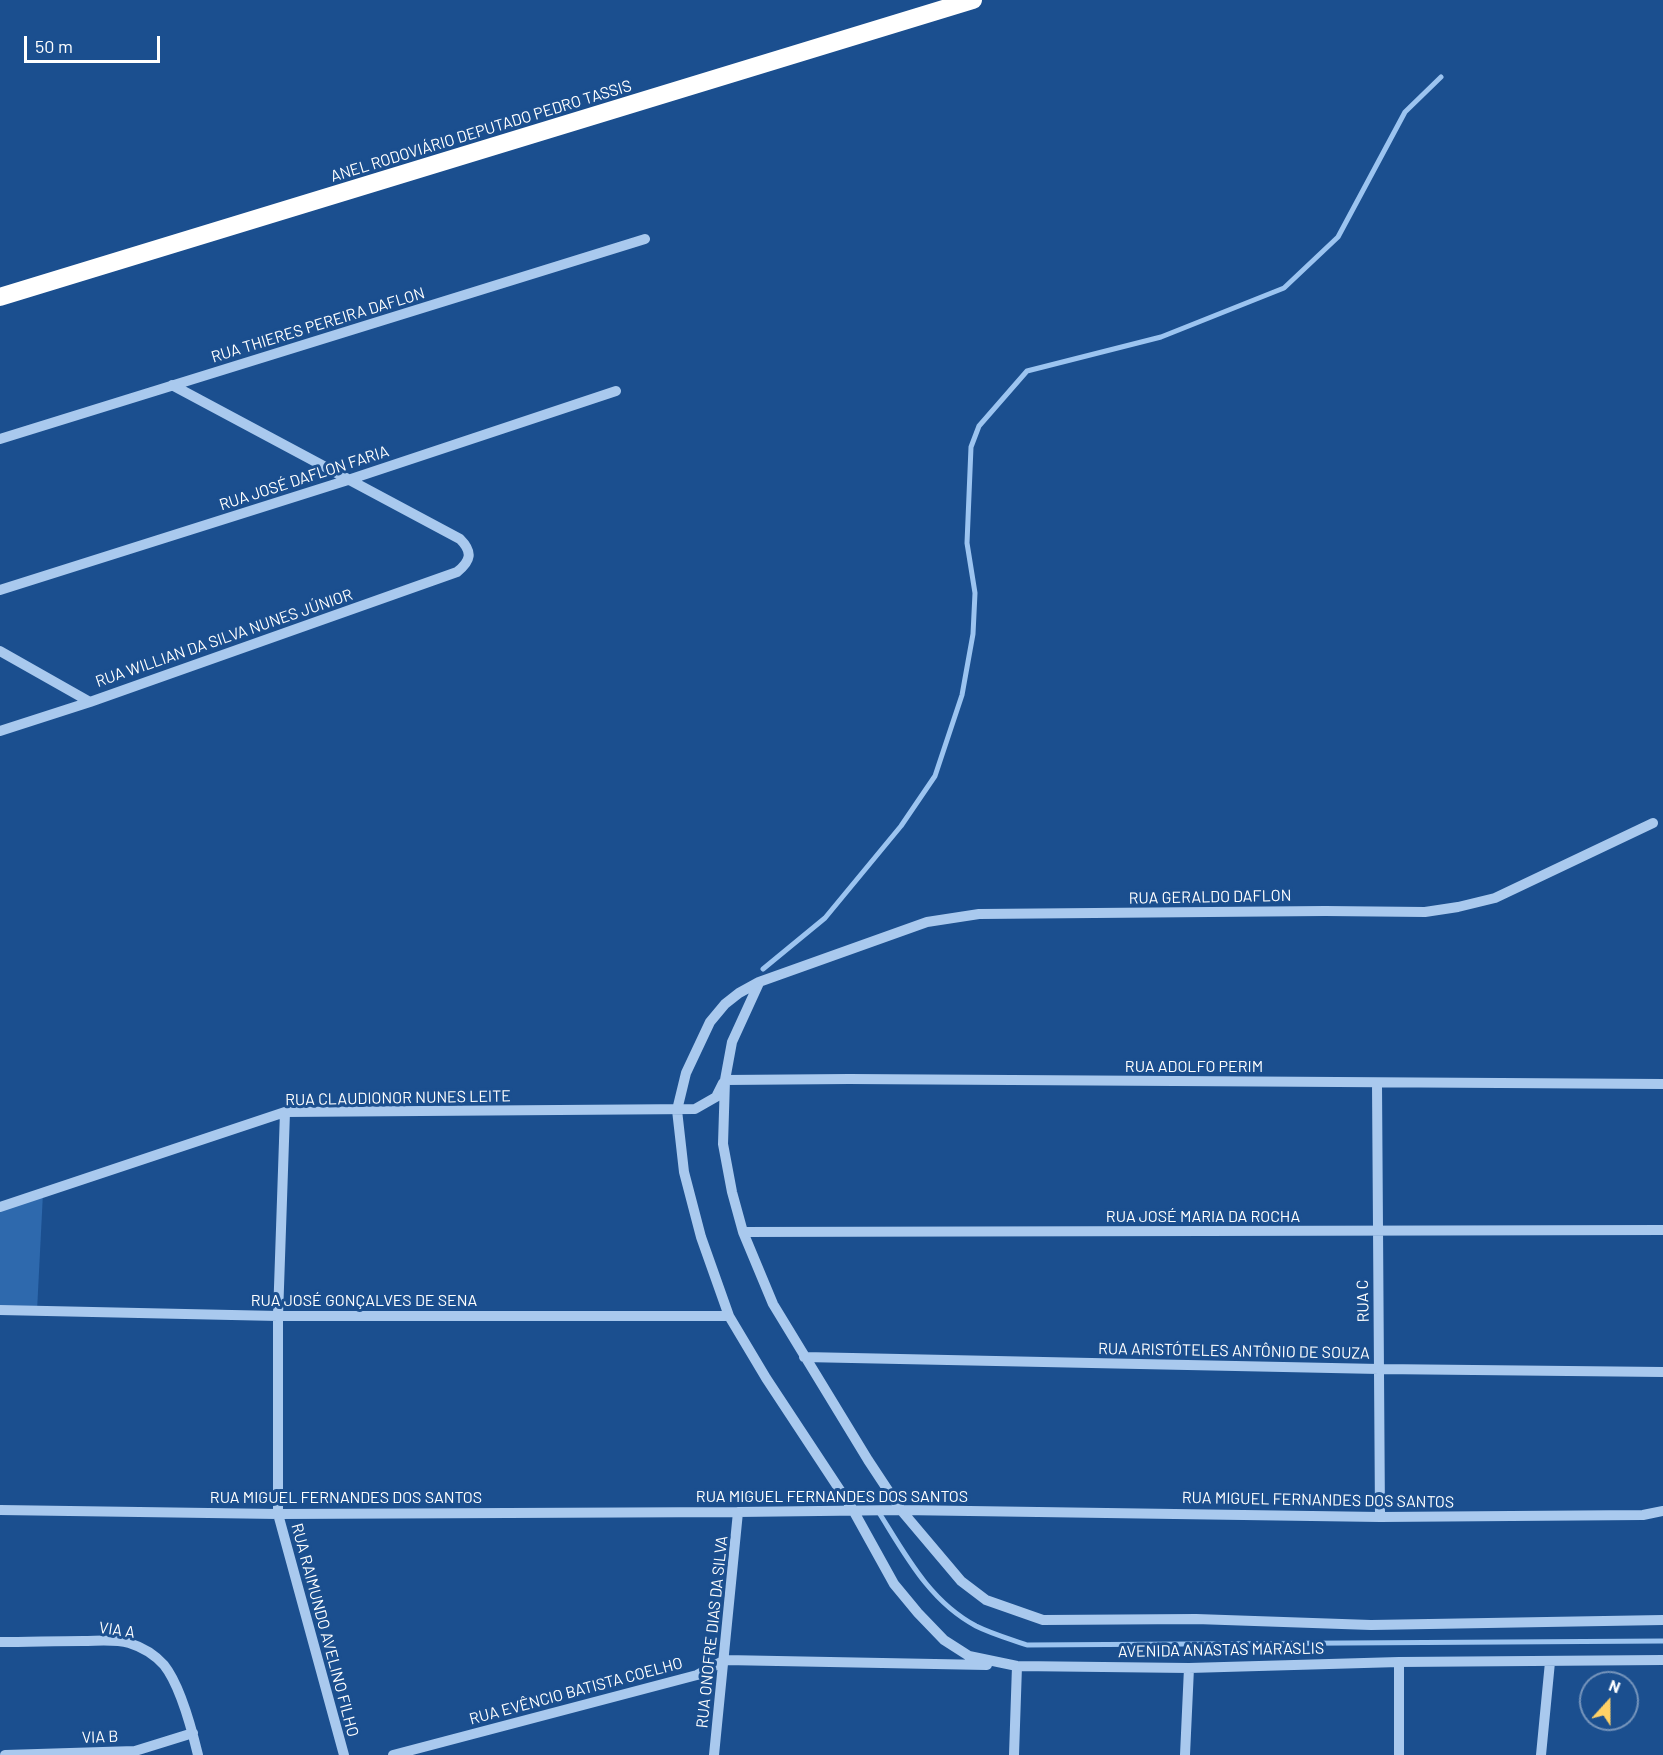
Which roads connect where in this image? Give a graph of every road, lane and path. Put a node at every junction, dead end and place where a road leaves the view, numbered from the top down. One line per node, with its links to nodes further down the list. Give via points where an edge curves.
1 (973, 0): 3 (highway, ANEL RODOVIÁRIO DEPUTADO PEDRO TASSIS)
2 (645, 239): 4 (street, RUA THIERES PEREIRA DAFLON)
3 (0, 297)
4 (172, 385): 6 (street, RUA THIERES PEREIRA DAFLON); 7 (street)
5 (616, 392): 7 (street, RUA JOSÉ DAFLON FARIA)
6 (0, 439)
7 (348, 480): 8 (street, RUA JOSÉ DAFLON FARIA); 10 (street, RUA WILLIAN DA SILVA NUNES JÚNIOR, via 460,539 469,554 464,566 457,572)
8 (0, 590)
9 (0, 651): 10 (street)
10 (90, 702): 11 (street, RUA WILLIAN DA SILVA NUNES JÚNIOR)
11 (0, 731)
12 (1653, 823): 13 (street, RUA GERALDO DAFLON, via 1495,897 1458,907 1425,912 979,914 927,922)
13 (759, 982): 14 (street, AVENIDA ANASTAS MARASLIS, via 732,1042); 17 (street, RUA GERALDO DAFLON, via 725,1004 710,1023 686,1073)
14 (725, 1080): 15 (street, RUA ADOLFO PERIM); 17 (street, RUA CLAUDIONOR NUNES LEITE, via 716,1097 707,1103 695,1109); 21 (street, AVENIDA ANASTAS MARASLIS, via 723,1144)
15 (1377, 1084): 16 (street, RUA ADOLFO PERIM); 22 (street, RUA C)
16 (1663, 1084)
17 (677, 1110): 18 (street, RUA CLAUDIONOR NUNES LEITE); 25 (street, AVENIDA ANASTAS MARASLIS, via 684,1172 701,1237)
18 (285, 1112): 19 (street, RUA CLAUDIONOR NUNES LEITE); 24 (street, RUA RAIMUNDO AVELINO FILHO)
19 (0, 1207)
20 (1663, 1230): 22 (street, RUA JOSÉ MARIA DA ROCHA)
21 (744, 1232): 22 (street, RUA JOSÉ MARIA DA ROCHA); 26 (street, AVENIDA ANASTAS MARASLIS, via 773,1304)
22 (1377, 1232): 27 (street, RUA C)
23 (0, 1310): 24 (street, RUA JOSÉ GONÇALVES DE SENA)
24 (278, 1316): 25 (street, RUA JOSÉ GONÇALVES DE SENA); 34 (street, RUA RAIMUNDO AVELINO FILHO)
25 (729, 1316): 30 (street, AVENIDA ANASTAS MARASLIS)
26 (804, 1357): 27 (street, RUA ARISTÓTELES ANTÔNIO DE SOUZA); 31 (street, AVENIDA ANASTAS MARASLIS)
27 (1379, 1369): 28 (street, RUA ARISTÓTELES ANTÔNIO DE SOUZA); 35 (street, RUA C)
28 (1663, 1372)
29 (0, 1510): 34 (street, RUA MIGUEL FERNANDES DOS SANTOS)
30 (853, 1510): 31 (street, RUA MIGUEL FERNANDES DOS SANTOS); 33 (street, RUA MIGUEL FERNANDES DOS SANTOS); 42 (street, AVENIDA ANASTAS MARASLIS, via 894,1584 944,1640 969,1656)
31 (900, 1510): 35 (street, RUA MIGUEL FERNANDES DOS SANTOS); 36 (street, AVENIDA ANASTAS MARASLIS, via 961,1581 986,1599 1043,1620 1196,1619 1371,1625)
32 (1663, 1511): 35 (street, RUA MIGUEL FERNANDES DOS SANTOS, via 1643,1515)
33 (738, 1512): 34 (street, RUA MIGUEL FERNANDES DOS SANTOS); 38 (street, RUA ONOFRE DIAS DA SILVA)
34 (278, 1514): 47 (street, RUA RAIMUNDO AVELINO FILHO)
35 (1380, 1517)
36 (1663, 1620)
37 (0, 1642): 44 (street, VIA A, via 104,1641 143,1649 165,1667)
38 (725, 1660): 42 (street, RUA EVÊNCIO BATISTA COELHO); 48 (street, RUA EVÊNCIO BATISTA COELHO, via 697,1675); 49 (street, RUA ONOFRE DIAS DA SILVA)
39 (1663, 1660): 41 (street, AVENIDA ANASTAS MARASLIS)
40 (1400, 1662): 41 (street, AVENIDA ANASTAS MARASLIS); 43 (street, AVENIDA ANASTAS MARASLIS); 52 (street)
41 (1550, 1662): 53 (street)
42 (1017, 1666): 43 (street, AVENIDA ANASTAS MARASLIS); 50 (street)
43 (1189, 1668): 51 (street)
44 (193, 1733): 45 (street, VIA B, via 135,1751); 46 (street, VIA A)
45 (5, 1755)
46 (198, 1755)
47 (344, 1755)
48 (393, 1755)
49 (714, 1755)
50 (1014, 1755)
51 (1185, 1755)
52 (1399, 1755)
53 (1540, 1755)

